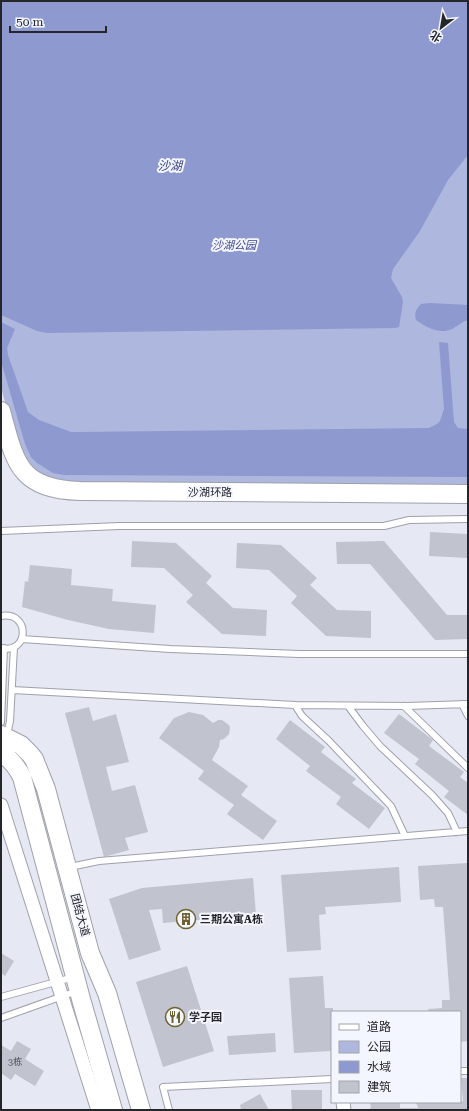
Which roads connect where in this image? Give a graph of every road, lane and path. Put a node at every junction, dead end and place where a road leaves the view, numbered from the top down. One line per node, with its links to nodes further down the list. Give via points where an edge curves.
1 (1, 410): 2 (main road, 沙湖环路, via 11,450 18,463 26,474 36,481 58,490)
2 (468, 494)
3 (468, 519): 4 (lane, via 409,520 384,526 119,526)
4 (1, 531)
5 (1, 616): 6 (lane, via 7,615 19,621 24,633)
6 (22, 639): 7 (lane); 9 (lane, via 299,654)
7 (14, 647): 8 (lane); 10 (lane)
8 (3, 648): 11 (lane)
9 (468, 654)
10 (12, 690): 13 (lane); 18 (lane, via 10,721)
11 (2, 696): 16 (lane)
12 (465, 704): 15 (lane); 17 (lane)
13 (295, 705): 14 (lane); 23 (lane, via 302,716 329,740 391,806)
14 (348, 706): 15 (lane); 22 (lane, via 380,746 432,794 448,813)
15 (404, 706): 19 (lane)
16 (2, 712): 18 (lane)
17 (468, 716)
18 (2, 737): 24 (main road, 团结大道, via 21,745 34,760 46,789); 27 (main road, 团结大道, via 9,758 22,777)
19 (468, 768)
20 (1, 804): 26 (street)
21 (468, 831): 22 (lane)
22 (457, 832): 23 (lane)
23 (405, 836): 24 (lane, via 98,861)
24 (67, 868): 25 (main road, 团结大道)
25 (90, 953): 27 (main road); 36 (main road, 团结大道, via 107,994)
26 (57, 981): 27 (lane); 28 (street); 29 (lane)
27 (83, 990): 28 (lane); 33 (main road, 团结大道); 34 (main road, via 102,1036); 35 (main road)
28 (62, 996): 30 (lane); 32 (street)
29 (1, 997)
30 (1, 1018)
31 (331, 1080): 37 (lane, via 163,1087)
32 (98, 1110)
33 (113, 1110)
34 (123, 1110)
35 (130, 1110)
36 (141, 1110)
37 (169, 1110)

